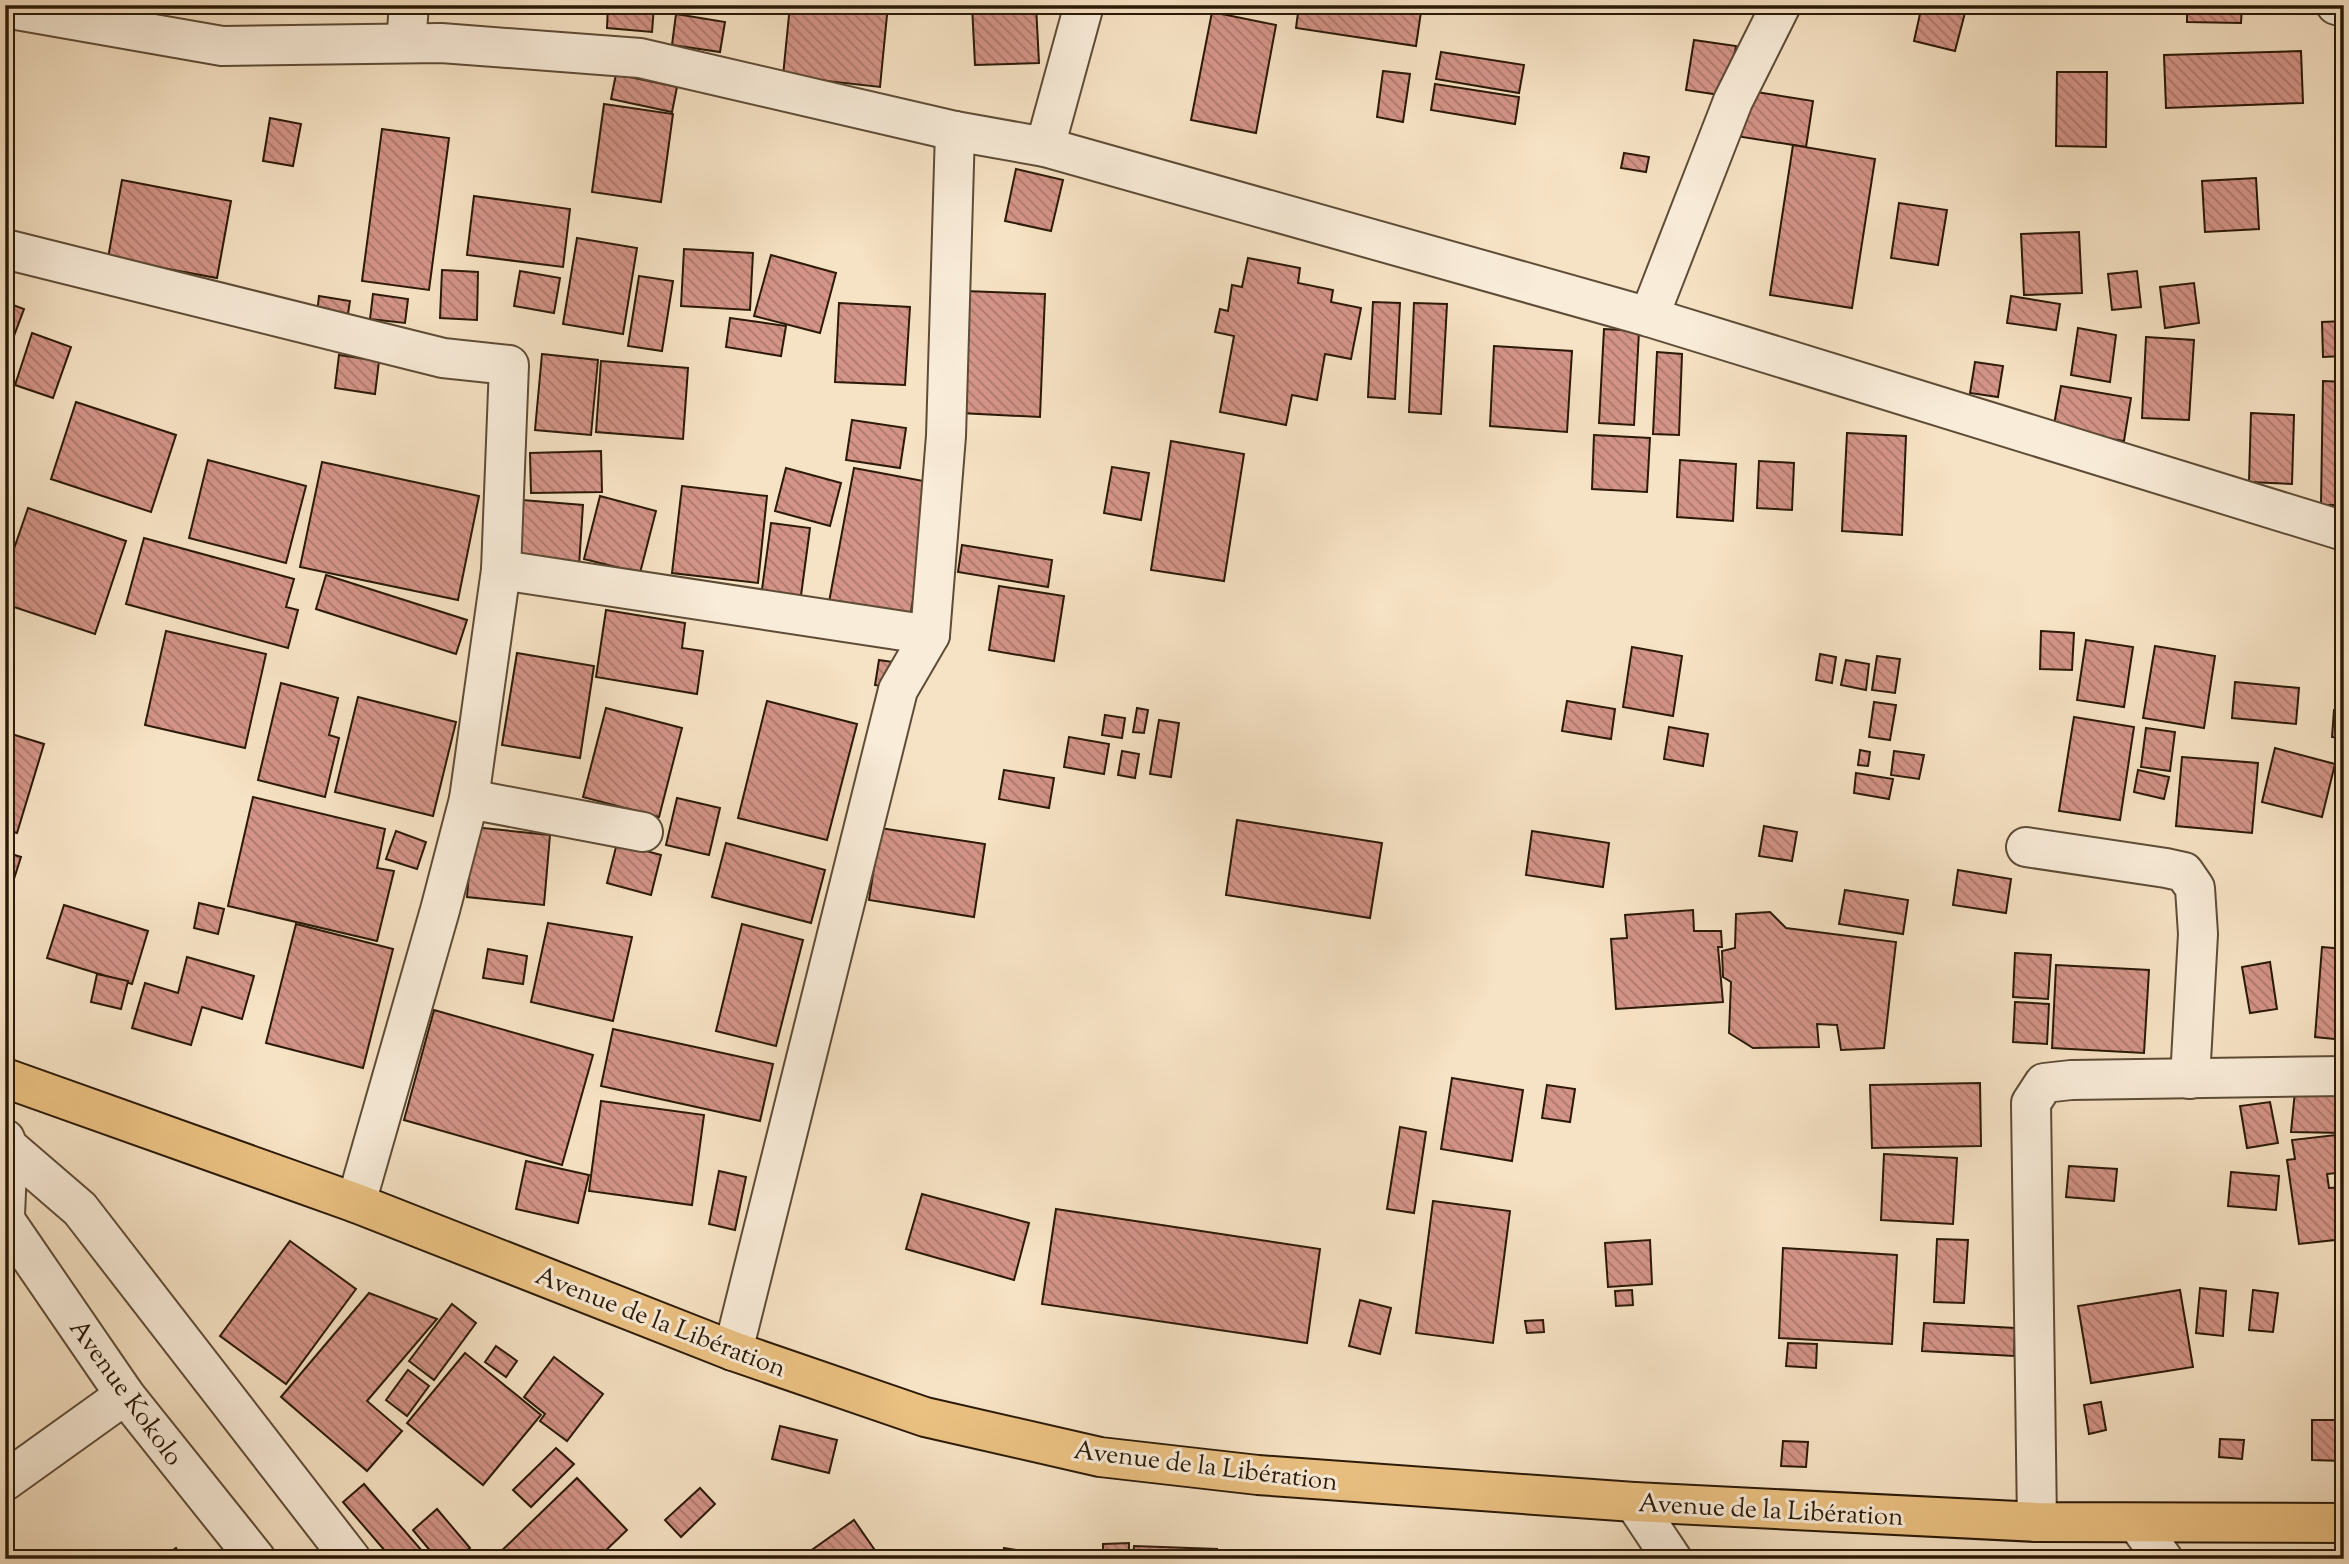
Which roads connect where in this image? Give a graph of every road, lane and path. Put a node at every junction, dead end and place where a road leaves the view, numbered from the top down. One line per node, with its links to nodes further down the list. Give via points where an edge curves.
1 (409, 5): 7 (street)
2 (1084, 5): 9 (street)
3 (1781, 5): 11 (street, via 1733,102)
4 (2336, 5): 5 (street)
5 (2344, 7)
6 (5, 8): 7 (street, via 222,46)
7 (406, 44): 8 (street, via 640,58)
8 (954, 131): 9 (street); 14 (street, via 946,436)
9 (1045, 147): 11 (street)
10 (5, 249): 13 (street, via 443,358 509,365)
11 (1649, 317): 12 (street)
12 (2344, 531)
13 (501, 570): 14 (street); 15 (street)
14 (930, 635): 24 (street, via 898,690)
15 (469, 799): 16 (street); 22 (street)
16 (643, 832)
17 (2026, 847): 20 (street, via 2184,872 2195,888 2197,934)
18 (2344, 1076): 20 (street)
19 (5, 1078): 22 (highway, Avenue de la Libération)
20 (2190, 1079): 28 (street, via 2044,1083 2031,1103)
21 (7, 1143): 23 (street, Avenue Kokolo); 32 (street, via 80,1209)
22 (356, 1203): 24 (highway, Avenue de la Libération)
23 (5, 1218): 25 (street, Avenue Kokolo)
24 (733, 1351): 27 (highway, Avenue de la Libération, via 925,1417 1100,1457 1258,1475)
25 (125, 1395): 26 (street); 31 (street, Avenue Kokolo)
26 (5, 1481)
27 (1634, 1502): 28 (highway, Avenue de la Libération); 33 (street)
28 (2037, 1522): 29 (highway, Avenue de la Libération)
29 (2137, 1523): 30 (highway, Avenue de la Libération); 34 (street)
30 (2344, 1523)
31 (256, 1559)
32 (351, 1559)
33 (1672, 1559)
34 (2163, 1559)

